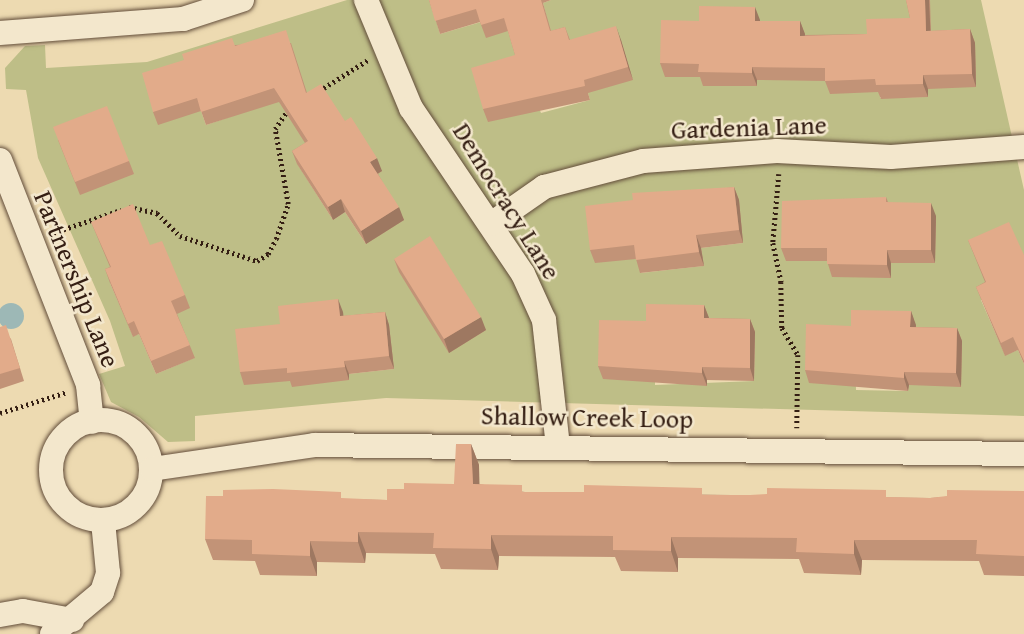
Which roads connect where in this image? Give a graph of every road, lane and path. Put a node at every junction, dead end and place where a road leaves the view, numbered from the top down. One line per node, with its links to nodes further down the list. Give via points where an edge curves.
1 (242, 0): 3 (street, via 183,19)
2 (366, 0): 4 (street, Democracy Lane)
3 (0, 33)
4 (387, 49): 5 (path); 10 (street, Democracy Lane, via 411,108)
5 (310, 96)
6 (299, 103): 11 (path, via 279,119 275,130 288,204 268,254 257,261 180,236 157,213 135,206)
7 (1024, 147): 8 (street, Gardenia Lane, via 891,157)
8 (784, 151): 10 (street, Gardenia Lane, via 643,160 544,187); 16 (path, via 775,195 773,243 781,282 782,328 798,355)
9 (0, 160): 11 (street, Partnership Lane)
10 (491, 224): 15 (street, Democracy Lane, via 523,274 544,320)
11 (30, 240): 12 (street, Partnership Lane)
12 (88, 385): 13 (path); 14 (street, Partnership Lane)
13 (0, 413)
14 (92, 422): 18 (street, via 115,422 129,429 148,453); 19 (street, via 70,431 59,442 50,472 61,501 72,512)
15 (558, 446): 16 (street, Shallow Creek Loop); 18 (street, Shallow Creek Loop, via 314,445)
16 (796, 450): 17 (street, Shallow Creek Loop)
17 (1024, 454)
18 (152, 469): 19 (street, via 149,484 132,510)
19 (103, 521): 21 (street, via 108,573 103,592)
20 (0, 615): 21 (street, via 23,611)
21 (62, 627)

